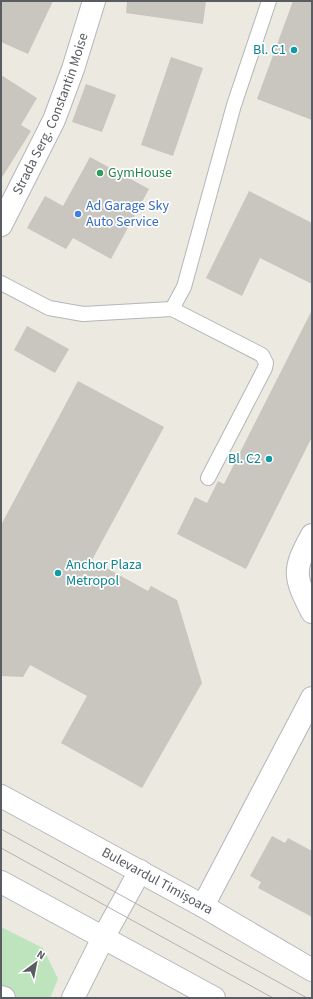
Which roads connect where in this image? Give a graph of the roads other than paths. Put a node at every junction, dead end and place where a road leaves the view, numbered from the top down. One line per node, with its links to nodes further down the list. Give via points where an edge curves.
1 (94, 1): 3 (main road, Strada Serg. Constantin Moise, via 54,120)
2 (269, 1): 5 (lane, via 234,105 184,287)
3 (1, 225)
4 (1, 283): 5 (lane, via 49,308 83,314)
5 (172, 309): 6 (lane, via 262,355 266,363)
6 (208, 478)
7 (312, 535): 8 (main road, via 302,552 297,574 298,585)
8 (312, 612)
9 (312, 698): 13 (main road)
10 (1, 796): 11 (main road, Bulevardul Timișoara)
11 (140, 871): 13 (main road, Bulevardul Timișoara); 14 (main road)
12 (1, 882): 14 (main road)
13 (203, 906): 15 (main road, Bulevardul Timișoara)
14 (103, 938): 18 (main road); 19 (main road)
15 (312, 970)
16 (1, 997): 17 (main road)
17 (4, 998)
18 (73, 998)
19 (214, 998)

